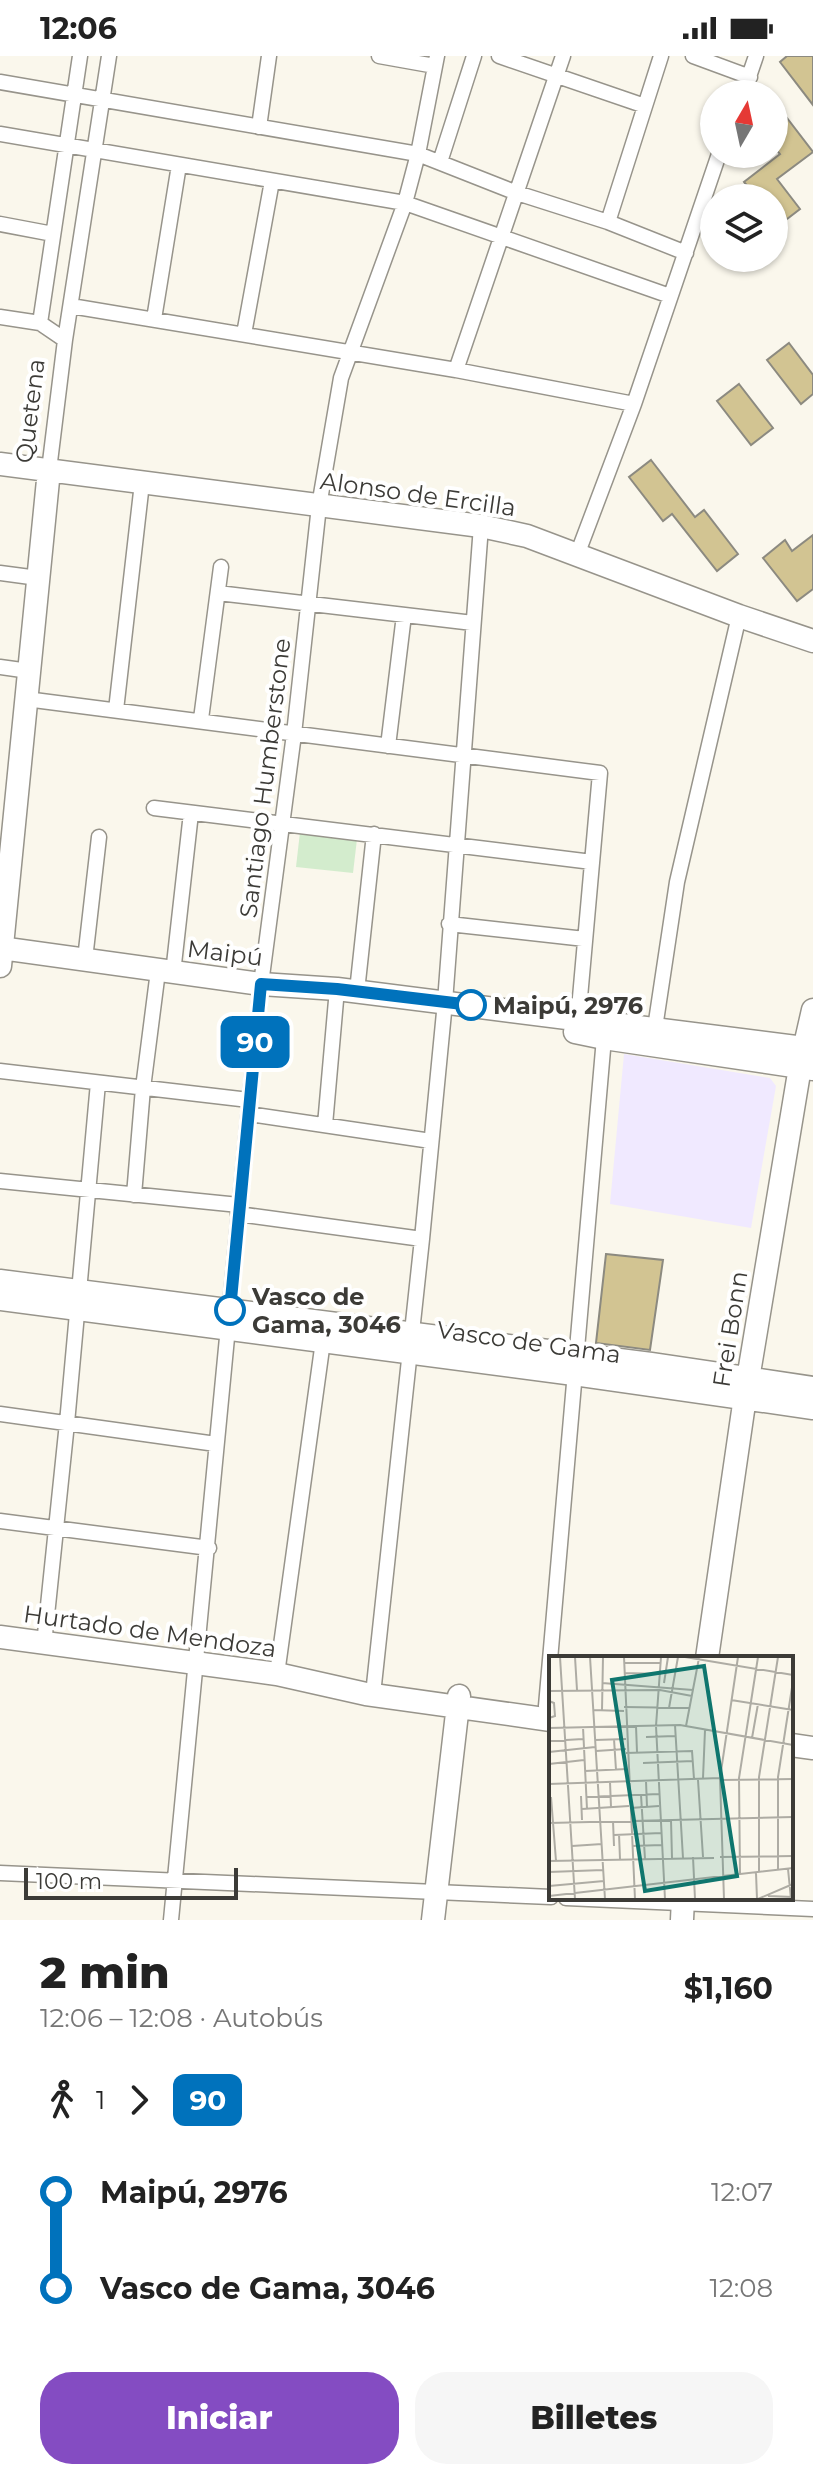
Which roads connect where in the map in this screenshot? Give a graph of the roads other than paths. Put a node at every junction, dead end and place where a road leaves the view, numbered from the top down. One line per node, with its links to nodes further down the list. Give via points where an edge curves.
1 (80, 56): 16 (street)
2 (109, 56): 17 (street, Quetena)
3 (269, 56): 19 (street)
4 (379, 56): 11 (street)
5 (474, 56): 24 (street)
6 (499, 56): 12 (street)
7 (563, 56): 12 (street)
8 (661, 56): 18 (street)
9 (693, 56): 13 (street)
10 (756, 56): 13 (street)
11 (436, 61): 23 (street, Santiago Humberstone)
12 (557, 75): 18 (street); 28 (street)
13 (750, 77): 14 (street)
14 (749, 80)
15 (0, 82): 16 (street)
16 (74, 95): 17 (street); 21 (street)
17 (102, 100): 19 (street); 22 (street, Quetena)
18 (645, 106): 30 (street)
19 (259, 127): 23 (street)
20 (0, 134): 21 (street)
21 (67, 145): 22 (street); 32 (street)
22 (95, 150): 25 (street); 36 (street, Quetena)
23 (418, 154): 24 (street); 29 (street, Santiago Humberstone)
24 (440, 162): 28 (street)
25 (179, 165): 27 (street); 38 (street)
26 (714, 168): 34 (street)
27 (272, 181): 29 (street); 40 (street)
28 (517, 193): 30 (street); 33 (street)
29 (405, 203): 33 (street); 42 (street, Santiago Humberstone)
30 (608, 222): 34 (street)
31 (0, 224): 32 (street)
32 (53, 234): 39 (street)
33 (502, 236): 35 (street); 43 (street)
34 (686, 253): 35 (street)
35 (670, 296): 44 (street)
36 (71, 306): 38 (street); 41 (street, Quetena)
37 (0, 317): 39 (street)
38 (154, 319): 40 (street)
39 (40, 323): 41 (street)
40 (244, 334): 42 (street)
41 (65, 340): 46 (street, Quetena)
42 (350, 353): 43 (street); 48 (street, Santiago Humberstone)
43 (456, 370): 44 (street)
44 (634, 404): 50 (street)
45 (0, 464): 46 (street, Alonso de Ercilla)
46 (49, 470): 47 (street, Alonso de Ercilla); 53 (street, Quetena)
47 (142, 483): 48 (street, Alonso de Ercilla); 63 (street)
48 (319, 506): 49 (street, Alonso de Ercilla); 55 (street, Santiago Humberstone)
49 (481, 526): 50 (street, Alonso de Ercilla); 58 (street)
50 (577, 555): 57 (street, Alonso de Ercilla)
51 (221, 567): 54 (street)
52 (0, 573): 53 (street)
53 (38, 578): 61 (street, Quetena)
54 (218, 593): 55 (street); 64 (street)
55 (309, 603): 56 (street); 65 (street, Santiago Humberstone)
56 (404, 615): 58 (street); 66 (street)
57 (739, 616): 59 (street, Alonso de Ercilla); 86 (street, via 677,882)
58 (473, 623): 67 (street)
59 (813, 641)
60 (0, 667): 61 (street)
61 (29, 671): 62 (street, Quetena)
62 (26, 699): 63 (street); 74 (street, Quetena)
63 (116, 710): 64 (street)
64 (201, 719): 65 (street)
65 (294, 734): 66 (street); 70 (street, Santiago Humberstone)
66 (388, 746): 67 (street)
67 (463, 755): 73 (street); 75 (street, via 600,773)
68 (154, 808): 69 (street)
69 (191, 813): 70 (street); 80 (street)
70 (282, 823): 71 (street); 81 (street, Santiago Humberstone)
71 (374, 834): 73 (street); 82 (street)
72 (99, 837): 79 (street)
73 (457, 844): 75 (street); 76 (street)
74 (6, 846): 78 (street, Quetena)
75 (592, 862): 77 (street)
76 (449, 924): 77 (street); 83 (street)
77 (585, 939): 85 (street)
78 (1, 954): 79 (street, Maipú)
79 (85, 959): 80 (street, Maipú)
80 (166, 972): 81 (street, Maipú); 91 (street)
81 (261, 984): 82 (street, Maipú); 92 (street, Santiago Humberstone)
82 (347, 990): 83 (street, Maipú); 93 (street)
83 (445, 1002): 85 (street); 87 (street); 94 (street)
84 (813, 1010): 88 (street, Frei Bonn)
85 (578, 1020): 86 (street)
86 (655, 1028): 88 (street)
87 (604, 1038): 88 (street); 106 (street)
88 (807, 1058): 107 (street, Frei Bonn)
89 (0, 1071): 90 (street)
90 (98, 1083): 91 (street); 96 (street)
91 (143, 1088): 92 (street); 97 (street)
92 (249, 1107): 93 (street); 98 (street, Santiago Humberstone)
93 (325, 1125): 94 (street)
94 (431, 1141): 99 (street)
95 (0, 1181): 96 (street)
96 (87, 1189): 97 (street); 102 (street)
97 (134, 1195): 98 (street)
98 (238, 1209): 99 (street); 103 (street, Santiago Humberstone)
99 (422, 1239): 105 (street)
100 (0, 1281): 102 (street, Vasco de Gama)
101 (0, 1299): 102 (street, Vasco de Gama)
102 (77, 1300): 103 (street, Vasco de Gama); 111 (street)
103 (229, 1320): 104 (street, Vasco de Gama); 105 (street, Vasco de Gama); 112 (street, Santiago Humberstone)
104 (323, 1341): 105 (street, Vasco de Gama); 121 (street)
105 (411, 1344): 106 (street, Vasco de Gama); 122 (street)
106 (575, 1365): 107 (street, Vasco de Gama); 118 (street)
107 (746, 1388): 108 (street, Vasco de Gama); 109 (street, Vasco de Gama); 119 (street, Frei Bonn)
108 (813, 1388)
109 (813, 1408)
110 (0, 1414): 111 (street)
111 (67, 1423): 112 (street); 114 (street)
112 (216, 1444): 115 (street, Santiago Humberstone)
113 (0, 1521): 114 (street)
114 (55, 1528): 115 (street); 117 (street)
115 (209, 1548): 120 (street, Santiago Humberstone)
116 (0, 1637): 117 (street, Hurtado de Mendoza)
117 (44, 1644): 120 (street, Hurtado de Mendoza)
118 (553, 1656)
119 (707, 1656)
120 (196, 1664): 121 (street, Hurtado de Mendoza); 128 (street, Santiago Humberstone)
121 (285, 1676): 122 (street, Hurtado de Mendoza); 123 (street, Hurtado de Mendoza, via 366,1694)
122 (374, 1685): 123 (street, Hurtado de Mendoza)
123 (458, 1702): 124 (street, Hurtado de Mendoza); 129 (street)
124 (549, 1711)
125 (793, 1745): 126 (street)
126 (813, 1748)
127 (0, 1873): 128 (street)
128 (175, 1881): 129 (street); 134 (street, Santiago Humberstone)
129 (436, 1892): 130 (street); 135 (street)
130 (549, 1897)
131 (592, 1900): 132 (street)
132 (683, 1907): 133 (street)
133 (813, 1909)
134 (171, 1920)
135 (433, 1920)

